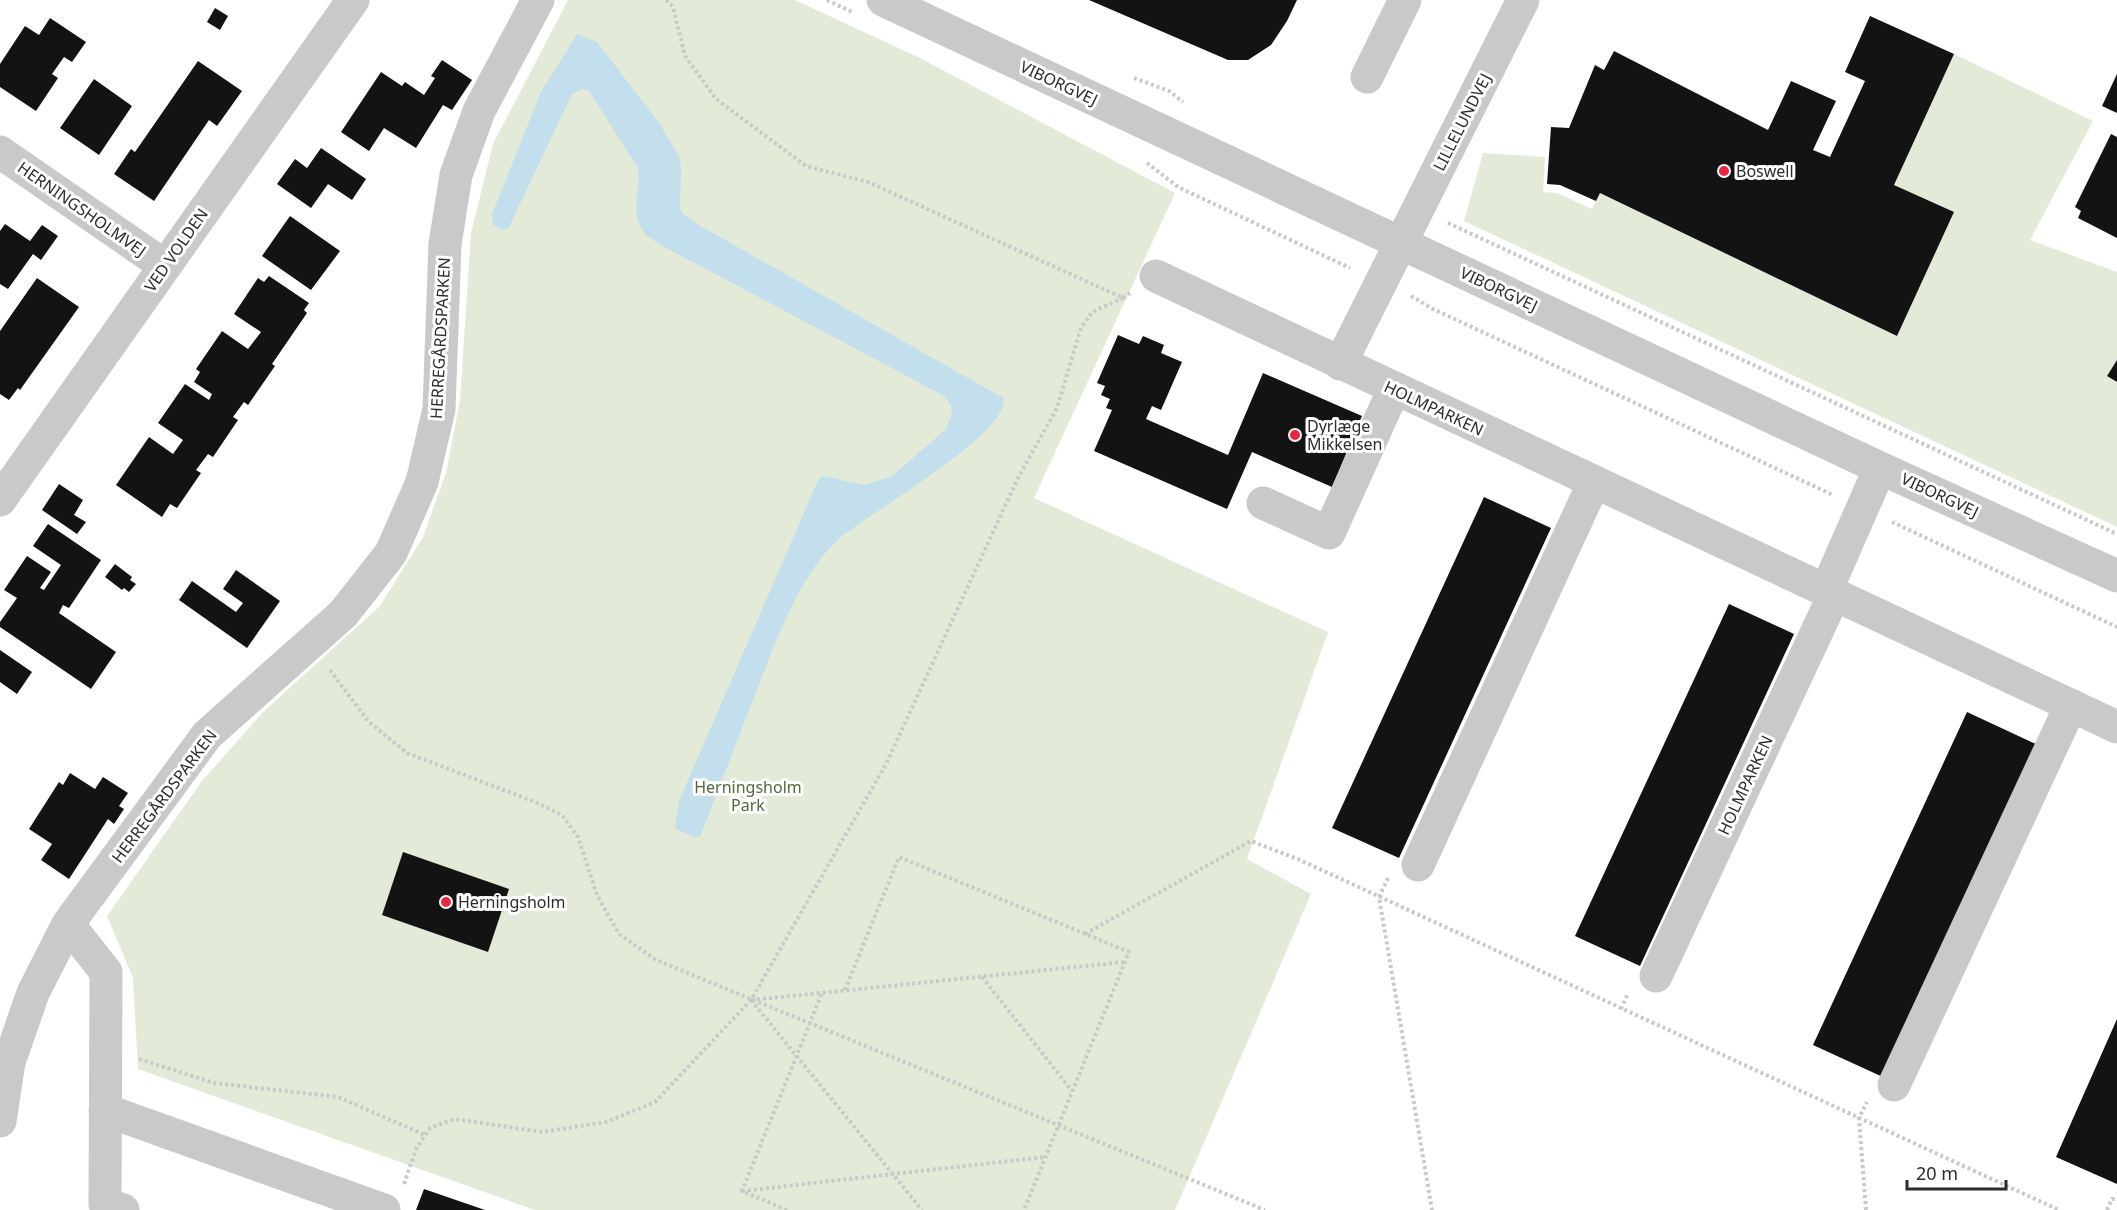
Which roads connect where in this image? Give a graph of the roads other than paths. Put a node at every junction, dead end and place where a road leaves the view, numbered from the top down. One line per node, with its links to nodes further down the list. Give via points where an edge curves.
1 (353, 0): 9 (street, VED VOLDEN)
2 (538, 0): 22 (street, HERREGÅRDSPARKEN, via 479,111 456,175 444,244 439,409 422,482 391,553 343,614 207,735)
3 (883, 0): 8 (street, VIBORGVEJ)
4 (1405, 0): 6 (street)
5 (1522, 0): 8 (street, LILLELUNDVEJ)
6 (1367, 78)
7 (0, 152): 9 (street, HERNINGSHOLMVEJ)
8 (1401, 243): 11 (street); 13 (street, VIBORGVEJ)
9 (165, 266): 15 (street, VED VOLDEN)
10 (1156, 276): 11 (street, HOLMPARKEN)
11 (1340, 364): 12 (street, HOLMPARKEN)
12 (1394, 388): 14 (street, HOLMPARKEN); 16 (street, via 1329,534)
13 (1880, 468): 17 (street, VIBORGVEJ); 18 (street, HOLMPARKEN)
14 (1594, 482): 18 (street, HOLMPARKEN); 21 (street)
15 (0, 500)
16 (1263, 503)
17 (2117, 576)
18 (1830, 593): 19 (street, HOLMPARKEN); 23 (street, HOLMPARKEN)
19 (2071, 705): 20 (street, HOLMPARKEN); 24 (street)
20 (2117, 727)
21 (1418, 865)
22 (68, 924): 25 (street, via 106,972); 26 (street, HERREGÅRDSPARKEN, via 33,993 9,1062)
23 (1656, 976)
24 (1894, 1085)
25 (105, 1110): 27 (street); 28 (street)
26 (0, 1121)
27 (393, 1200)
28 (111, 1208)

